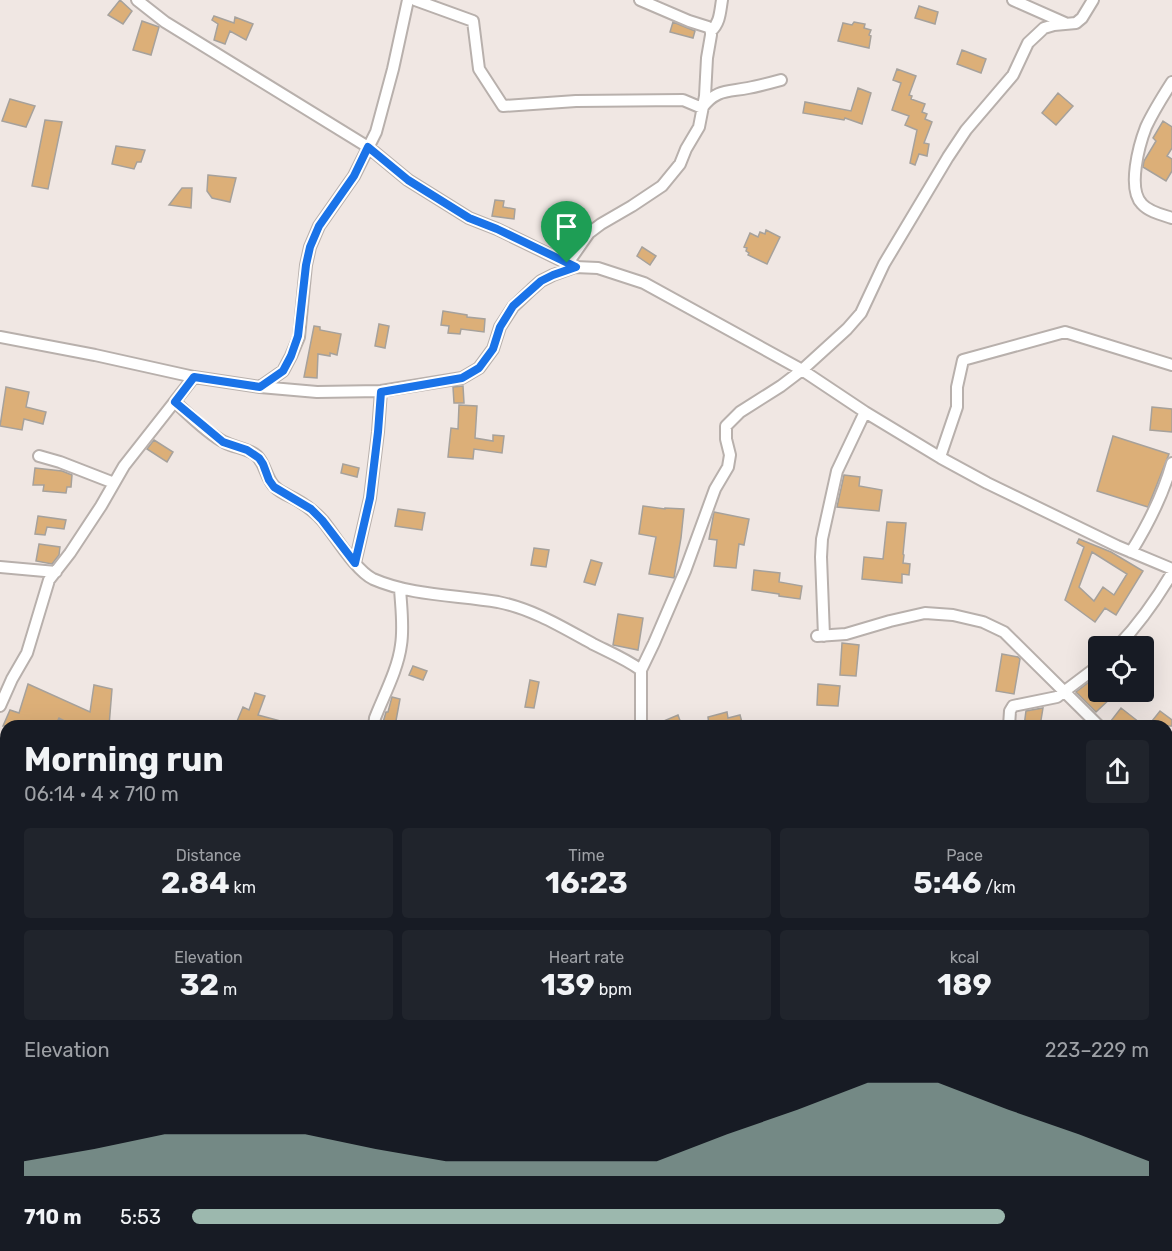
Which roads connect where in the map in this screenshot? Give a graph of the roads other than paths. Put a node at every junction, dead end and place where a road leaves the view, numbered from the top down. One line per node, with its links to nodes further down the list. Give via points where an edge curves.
1 (137, 0): 13 (street, via 165,22)
2 (408, 0): 13 (street, via 376,132)
3 (415, 0): 12 (street, via 473,21 479,69 503,106 683,99)
4 (640, 0): 9 (street)
5 (722, 0): 9 (street, via 716,26)
6 (1013, 0): 8 (street)
7 (1093, 0): 8 (street, via 1082,18)
8 (1066, 24): 18 (street, via 1044,28 1028,43 1013,75 948,157 884,264 861,313)
9 (711, 31): 12 (street)
10 (781, 80): 12 (street, via 724,91)
11 (1172, 82): 14 (street, via 1146,127 1134,185 1142,204)
12 (702, 108): 15 (street, via 699,127 680,164 662,186 589,233)
13 (368, 147): 15 (street, via 408,180 469,218); 20 (street, via 310,247 298,336 291,356 283,371)
14 (1172, 218)
15 (572, 265): 18 (street, via 598,268 644,283); 21 (street, via 541,281 513,306 493,349 479,368 462,378)
16 (0, 337): 19 (street)
17 (1172, 365): 25 (street, via 1065,332 963,360 957,407)
18 (802, 370): 23 (street); 35 (street, via 726,426 728,467 715,489 685,571)
19 (194, 377): 20 (street); 22 (street)
20 (260, 387): 21 (street)
21 (381, 392): 29 (street, via 370,498)
22 (175, 402): 27 (street); 29 (street, via 223,442 259,458 274,487 311,509)
23 (865, 412): 25 (street); 37 (street, via 837,471 822,539 820,636 846,634 925,613 953,615 1004,632)
24 (39, 456): 27 (street)
25 (939, 457): 28 (street)
26 (1172, 463): 28 (street, via 1158,503)
27 (114, 483): 32 (street)
28 (1131, 552): 31 (street)
29 (355, 563): 33 (street, via 365,575)
30 (0, 567): 32 (street)
31 (1172, 571): 34 (street, via 1154,603)
32 (56, 572): 38 (street, via 46,587 27,653)
33 (399, 588): 35 (street, via 524,609); 39 (street, via 401,647)
34 (1127, 636)
35 (641, 670): 40 (street)
36 (1088, 674): 37 (street)
37 (1065, 691): 41 (street, via 1053,699 1013,706); 42 (street)
38 (0, 706)
39 (374, 720)
40 (641, 720)
41 (1009, 720)
42 (1093, 720)

